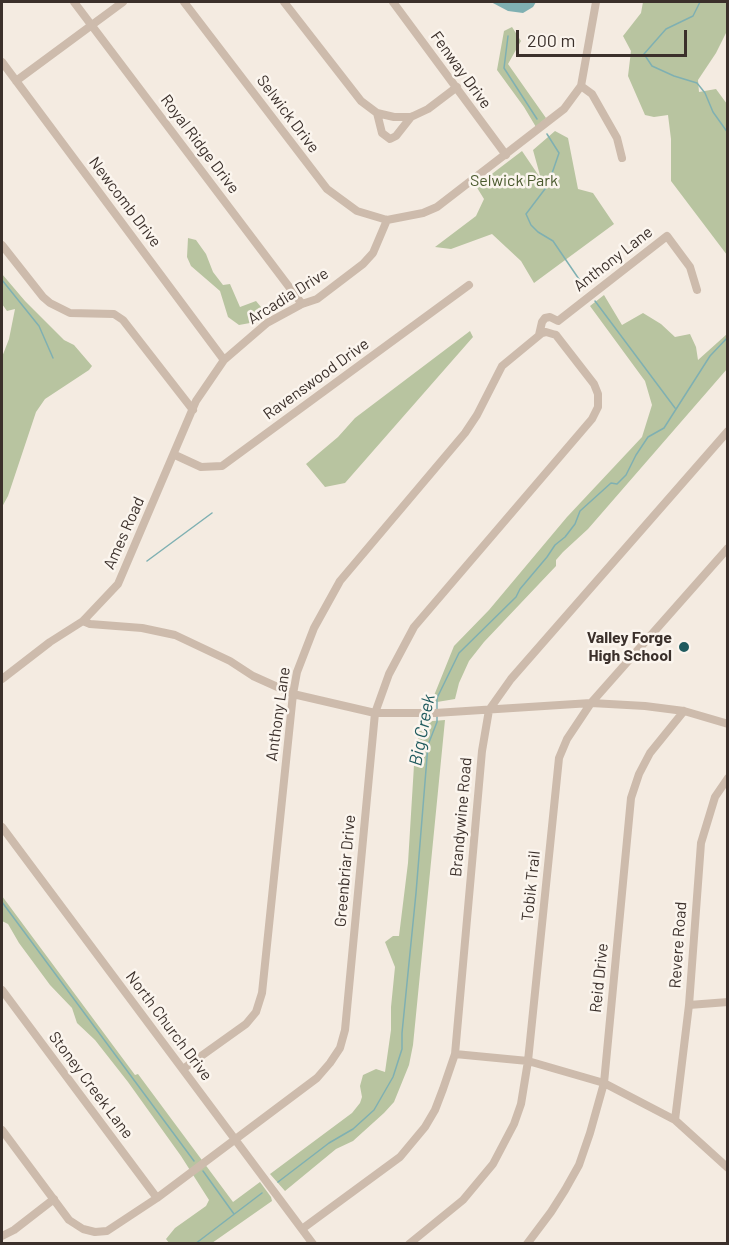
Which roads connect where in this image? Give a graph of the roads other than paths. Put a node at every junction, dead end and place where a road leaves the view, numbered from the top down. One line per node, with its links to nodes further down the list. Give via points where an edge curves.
1 (74, 2): 7 (street, Royal Ridge Drive)
2 (123, 2): 7 (street)
3 (184, 2): 16 (street, Selwick Drive, via 327,189 357,211)
4 (284, 2): 12 (street, via 361,101)
5 (393, 2): 11 (street, Fenway Drive)
6 (597, 2): 10 (street)
7 (91, 25): 9 (street); 20 (street, Royal Ridge Drive)
8 (2, 62): 9 (street, Newcomb Drive)
9 (16, 81): 24 (street, Newcomb Drive)
10 (581, 86): 14 (street, via 564,109); 15 (street, via 592,94 617,138)
11 (457, 87): 13 (street); 14 (street, Fenway Drive)
12 (377, 113): 13 (street); 13 (street, via 383,134 390,139 398,135)
13 (411, 117)
14 (506, 155): 16 (street, via 437,207)
15 (622, 158)
16 (387, 220): 20 (street, Arcadia Drive, via 373,253 363,264 317,299)
17 (2, 245): 25 (street, via 50,303 70,313 114,314 123,320)
18 (469, 285): 27 (street, Ravenswood Drive, via 222,466 201,467)
19 (697, 290): 21 (street, Anthony Lane, via 690,267 667,236)
20 (302, 304): 24 (street, Arcadia Drive, via 267,323)
21 (558, 321): 22 (street, Anthony Lane, via 545,318); 23 (street)
22 (539, 335): 23 (street); 33 (street, Anthony Lane, via 502,366 465,434 340,580 314,628)
23 (556, 335): 37 (street, Greenbriar Drive, via 594,384 598,407 592,419 414,627 389,674)
24 (224, 360): 25 (street, Ames Road)
25 (193, 410): 27 (street, Ames Road)
26 (728, 431): 35 (street, Brandywine Road, via 511,679)
27 (175, 454): 29 (street, Ames Road, via 118,584)
28 (728, 548): 34 (street, Tobik Trail)
29 (94, 609): 30 (street, Ames Road); 31 (street)
30 (82, 621): 31 (street); 32 (street, Ames Road)
31 (103, 625): 33 (street, via 175,636)
32 (2, 679)
33 (293, 694): 37 (street); 46 (street, Anthony Lane, via 262,993 256,1012 246,1024)
34 (591, 703): 35 (street); 36 (street); 45 (street, Tobik Trail, via 559,758)
35 (489, 710): 37 (street); 44 (street, Brandywine Road)
36 (684, 711): 38 (street); 47 (street, Reid Drive, via 650,753 631,798)
37 (375, 713): 50 (street, Greenbriar Drive, via 345,1030 340,1048 317,1078)
38 (728, 724)
39 (728, 778): 43 (street, Revere Road, via 715,797 701,843)
40 (2, 826): 46 (street, North Church Drive)
41 (2, 990): 52 (street, Stoney Creek Lane)
42 (728, 1002): 43 (street)
43 (689, 1005): 48 (street, Revere Road)
44 (455, 1054): 45 (street); 54 (street, Brandywine Road, via 435,1110 400,1157)
45 (528, 1061): 47 (street); 57 (street, Tobik Trail, via 518,1114 493,1164 463,1200)
46 (183, 1069): 50 (street, North Church Drive)
47 (604, 1083): 48 (street); 58 (street, Reid Drive, via 579,1165)
48 (675, 1120): 51 (street)
49 (2, 1130): 53 (street, Greenbriar Drive)
50 (235, 1139): 52 (street, Greenbriar Drive); 54 (street, North Church Drive)
51 (728, 1168)
52 (157, 1198): 53 (street, Greenbriar Drive, via 118,1225 95,1232 69,1220)
53 (54, 1199): 55 (street)
54 (303, 1228): 56 (street, North Church Drive)
55 (2, 1236)
56 (313, 1244)
57 (409, 1244)
58 (526, 1244)

